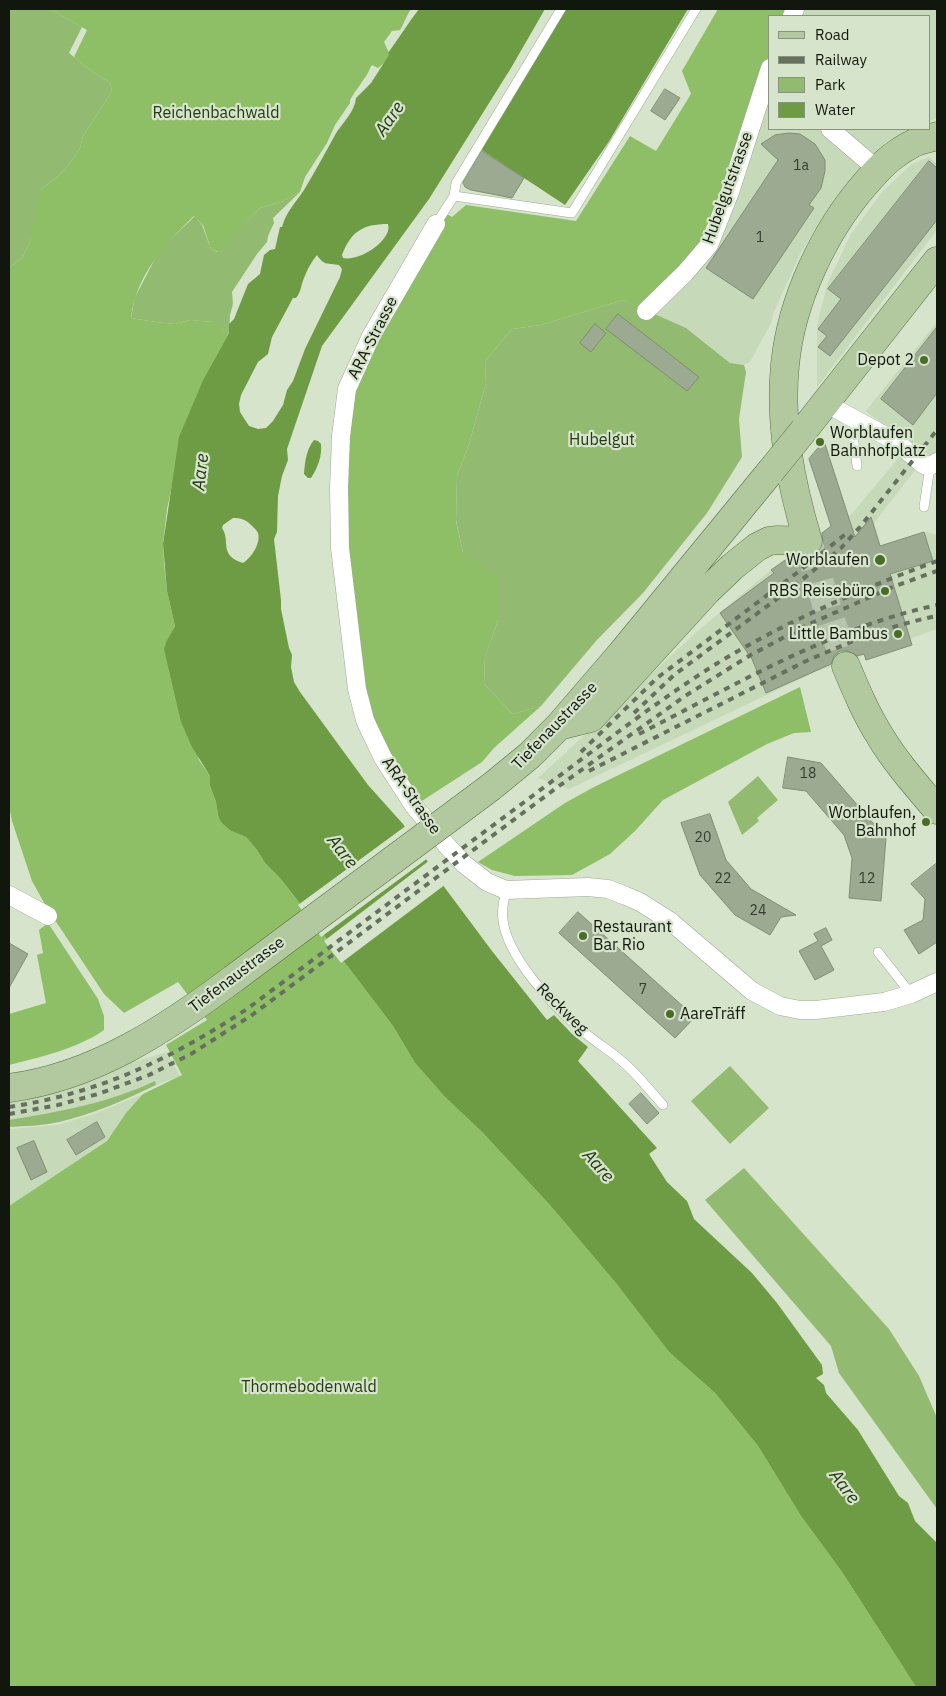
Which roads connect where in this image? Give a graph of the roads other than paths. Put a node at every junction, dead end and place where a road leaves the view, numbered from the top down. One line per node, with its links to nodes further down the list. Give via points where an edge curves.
1 (561, 9): 7 (lane, via 456,183)
2 (696, 9): 7 (lane, via 572,213)
3 (768, 76): 10 (street, Hubelgutstrasse, via 709,245 686,273)
4 (831, 130): 6 (street)
5 (935, 139): 6 (main road, via 913,143)
6 (878, 170): 17 (main road, via 856,195 819,252 802,295 785,364 784,419 788,459 808,541 769,541 757,547 707,591 590,718)
7 (454, 196): 8 (lane)
8 (436, 224): 19 (street, ARA-Strasse, via 371,336 347,389 339,488 342,562 356,689 365,720 383,758 414,806 448,847 487,882)
9 (937, 260): 11 (main road, Tiefenaustrasse)
10 (646, 310)
11 (825, 403): 12 (street); 17 (main road, Tiefenaustrasse, bridge)
12 (860, 423): 13 (street, via 895,441 924,465); 14 (lane, via 854,435)
13 (934, 464): 15 (lane)
14 (857, 466)
15 (924, 507)
16 (846, 666): 18 (main road, via 880,736)
17 (559, 726): 25 (main road, Tiefenaustrasse, bridge, via 512,771 157,1032 115,1055 61,1076)
18 (937, 810)
19 (506, 890): 24 (street, ARA-Strasse, via 588,888 608,889 626,896 670,921 752,991 780,1006 816,1010 884,1002); 26 (lane, Reckweg, via 502,908 505,931 533,979 578,1028 626,1065)
20 (9, 895): 21 (street)
21 (48, 916)
22 (878, 952): 24 (lane)
23 (937, 982): 24 (street, ARA-Strasse)
24 (911, 994)
25 (9, 1088)
26 (663, 1105)

